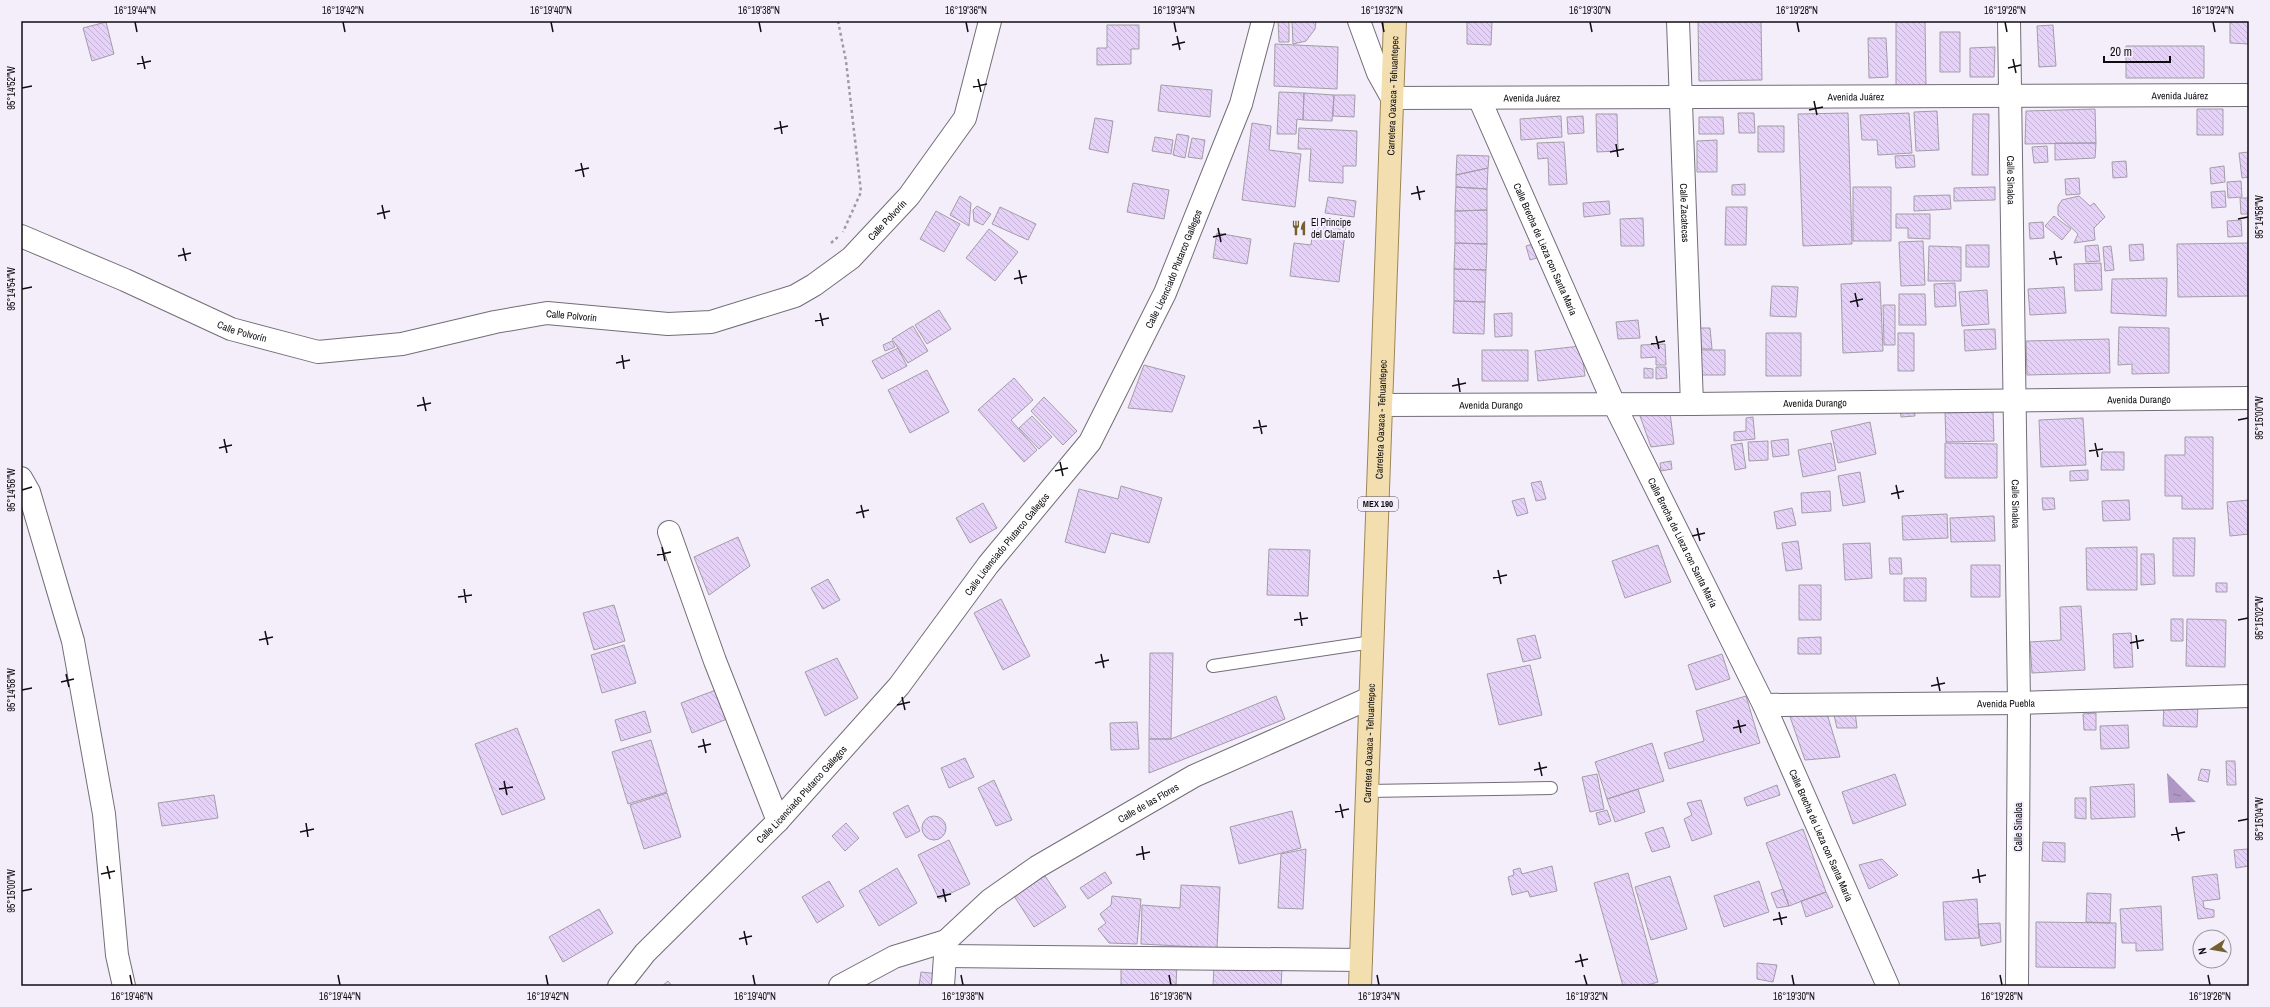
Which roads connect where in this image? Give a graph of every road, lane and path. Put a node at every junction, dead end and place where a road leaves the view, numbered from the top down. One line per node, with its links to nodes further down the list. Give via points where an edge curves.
1 (838, 21): 14 (path, via 846,61 861,192 844,232)
2 (990, 21): 13 (street, Calle Polvorín, via 965,118 909,196 851,258 814,286 795,296 710,322 668,324 547,313 495,322 402,344 318,352 231,329)
3 (1263, 21): 30 (street, Calle Licenciado Plutarco Gallegos, via 1241,104 1165,293 1090,442 988,565 899,686)
4 (1360, 21): 11 (street, via 1378,73)
5 (1395, 21): 11 (main road, Carretera Oaxaca - Tehuantepec / MEX 190)
6 (1678, 21): 10 (street, Calle Zacatecas)
7 (2009, 21): 9 (street, Calle Sinaloa)
8 (2249, 95): 9 (street, Avenida Juárez)
9 (2010, 96): 10 (street, Avenida Juárez); 16 (street, Calle Sinaloa)
10 (1680, 97): 12 (street, Avenida Juárez); 18 (street, Calle Zacatecas)
11 (1392, 98): 12 (street, Avenida Juárez); 19 (main road, Carretera Oaxaca - Tehuantepec / MEX 190)
12 (1479, 98): 17 (street, Calle Brecha de Lieza con Santa María)
13 (21, 236)
14 (828, 246)
15 (2249, 398): 16 (street, Avenida Durango)
16 (2015, 401): 18 (street, Avenida Durango); 26 (street, Calle Sinaloa)
17 (1614, 404): 18 (street, Avenida Durango); 19 (street, Avenida Durango); 27 (street, Calle Brecha de Lieza con Santa María)
18 (1692, 404)
19 (1382, 405): 22 (main road, Carretera Oaxaca - Tehuantepec / MEX 190)
20 (21, 478): 33 (street, via 29,492 73,641 104,814 117,955)
21 (669, 532): 30 (street, via 715,661)
22 (1372, 642): 23 (lane); 25 (main road, Carretera Oaxaca - Tehuantepec / MEX 190)
23 (1213, 666)
24 (2249, 696): 26 (street, Avenida Puebla)
25 (1370, 698): 29 (main road, Carretera Oaxaca - Tehuantepec / MEX 190); 31 (street, Calle de las Flores, via 1180,784 1037,867 990,900)
26 (2019, 703): 27 (street, Avenida Puebla); 39 (street, Calle Sinaloa)
27 (1764, 705): 38 (street, Calle Brecha de Lieza con Santa María)
28 (1550, 788): 29 (lane)
29 (1367, 791): 32 (main road, Carretera Oaxaca - Tehuantepec / MEX 190)
30 (778, 821): 34 (street, Calle Licenciado Plutarco Gallegos, via 645,953)
31 (946, 948): 32 (street, Calle de las Flores); 35 (street, Calle de las Flores, via 894,957); 36 (street)
32 (1361, 960): 37 (main road, Carretera Oaxaca - Tehuantepec / MEX 190)
33 (124, 986)
34 (619, 986)
35 (840, 986)
36 (943, 986)
37 (1360, 986)
38 (1888, 986)
39 (2017, 986)

